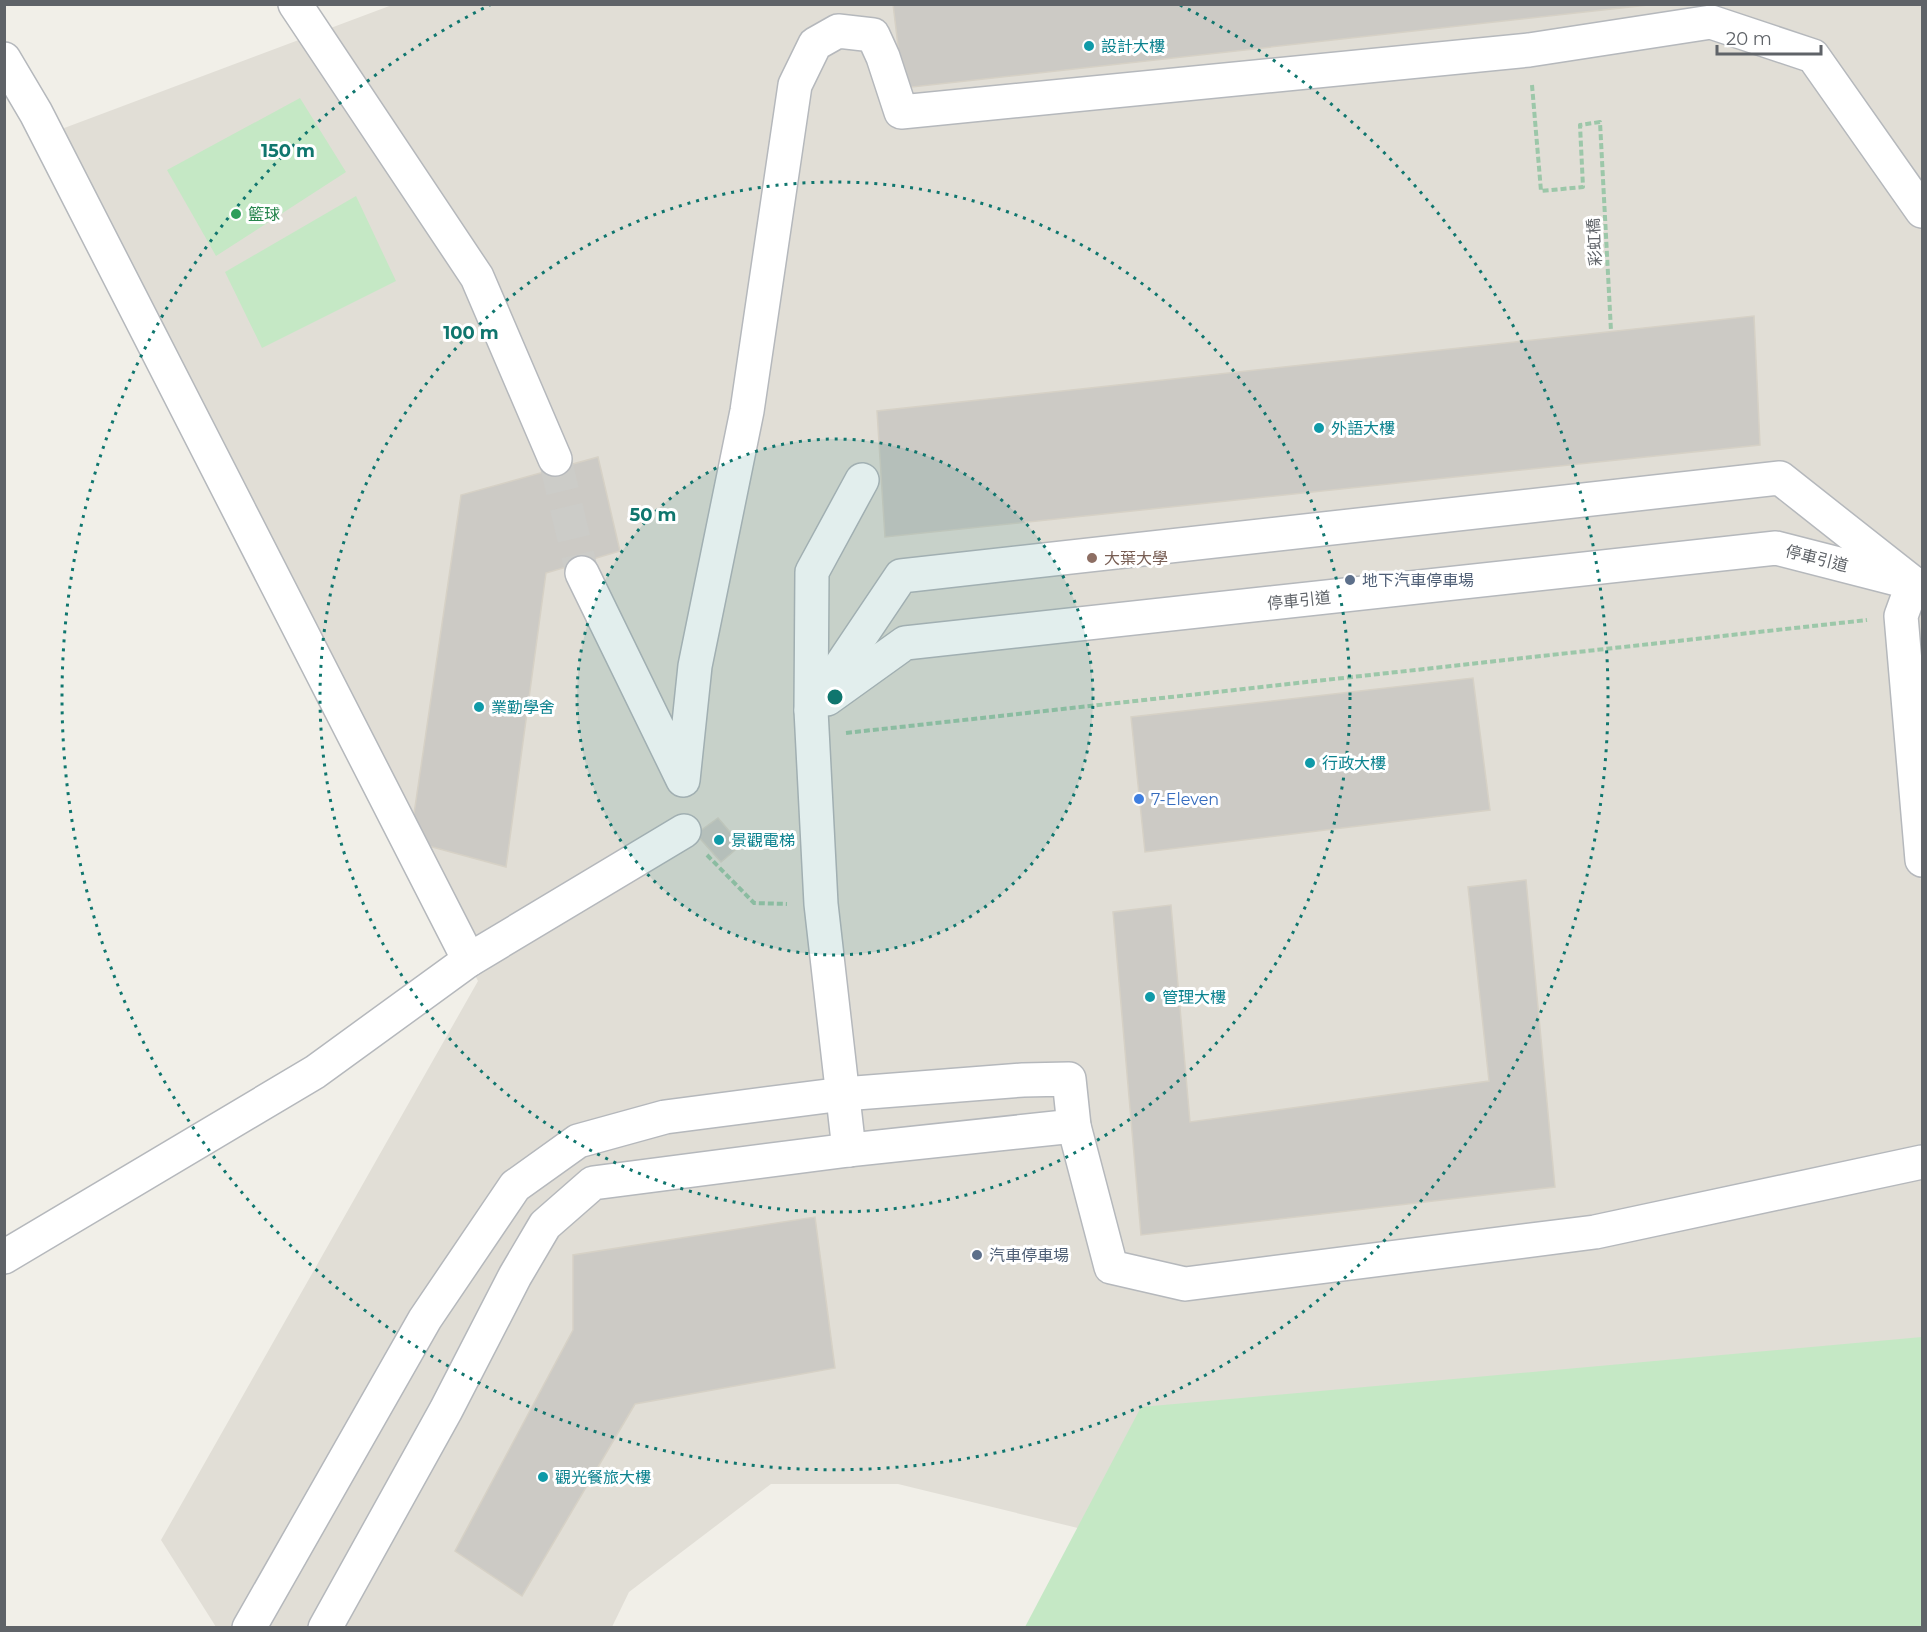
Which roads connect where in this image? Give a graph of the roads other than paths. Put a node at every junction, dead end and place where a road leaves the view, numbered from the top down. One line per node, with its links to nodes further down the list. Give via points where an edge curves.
1 (295, 4): 4 (street, via 477,277)
2 (4, 59): 11 (street, via 42,123)
3 (1923, 211): 6 (street, via 1813,56 1712,22 1529,50 901,112 873,35 838,31 815,44 795,85 747,411 695,666 683,780)
4 (555, 459)
5 (862, 480): 8 (street, via 812,572)
6 (582, 573)
7 (1918, 585): 8 (street, 停車引道, via 1776,548 906,643); 8 (street, via 1780,478 901,576); 10 (street, via 1901,616)
8 (811, 723): 12 (street, via 821,904)
9 (684, 831): 11 (street)
10 (1923, 860)
11 (469, 960): 16 (street, via 315,1072)
12 (843, 1094): 13 (street, via 1069,1079); 14 (street); 17 (street, via 665,1117 578,1141 515,1186 425,1319)
13 (1074, 1126): 14 (street); 15 (street, via 1111,1267 1185,1284 1594,1232)
14 (849, 1150): 18 (street, via 594,1183 545,1225)
15 (1923, 1162)
16 (8, 1248)
17 (249, 1628)
18 (325, 1628)

